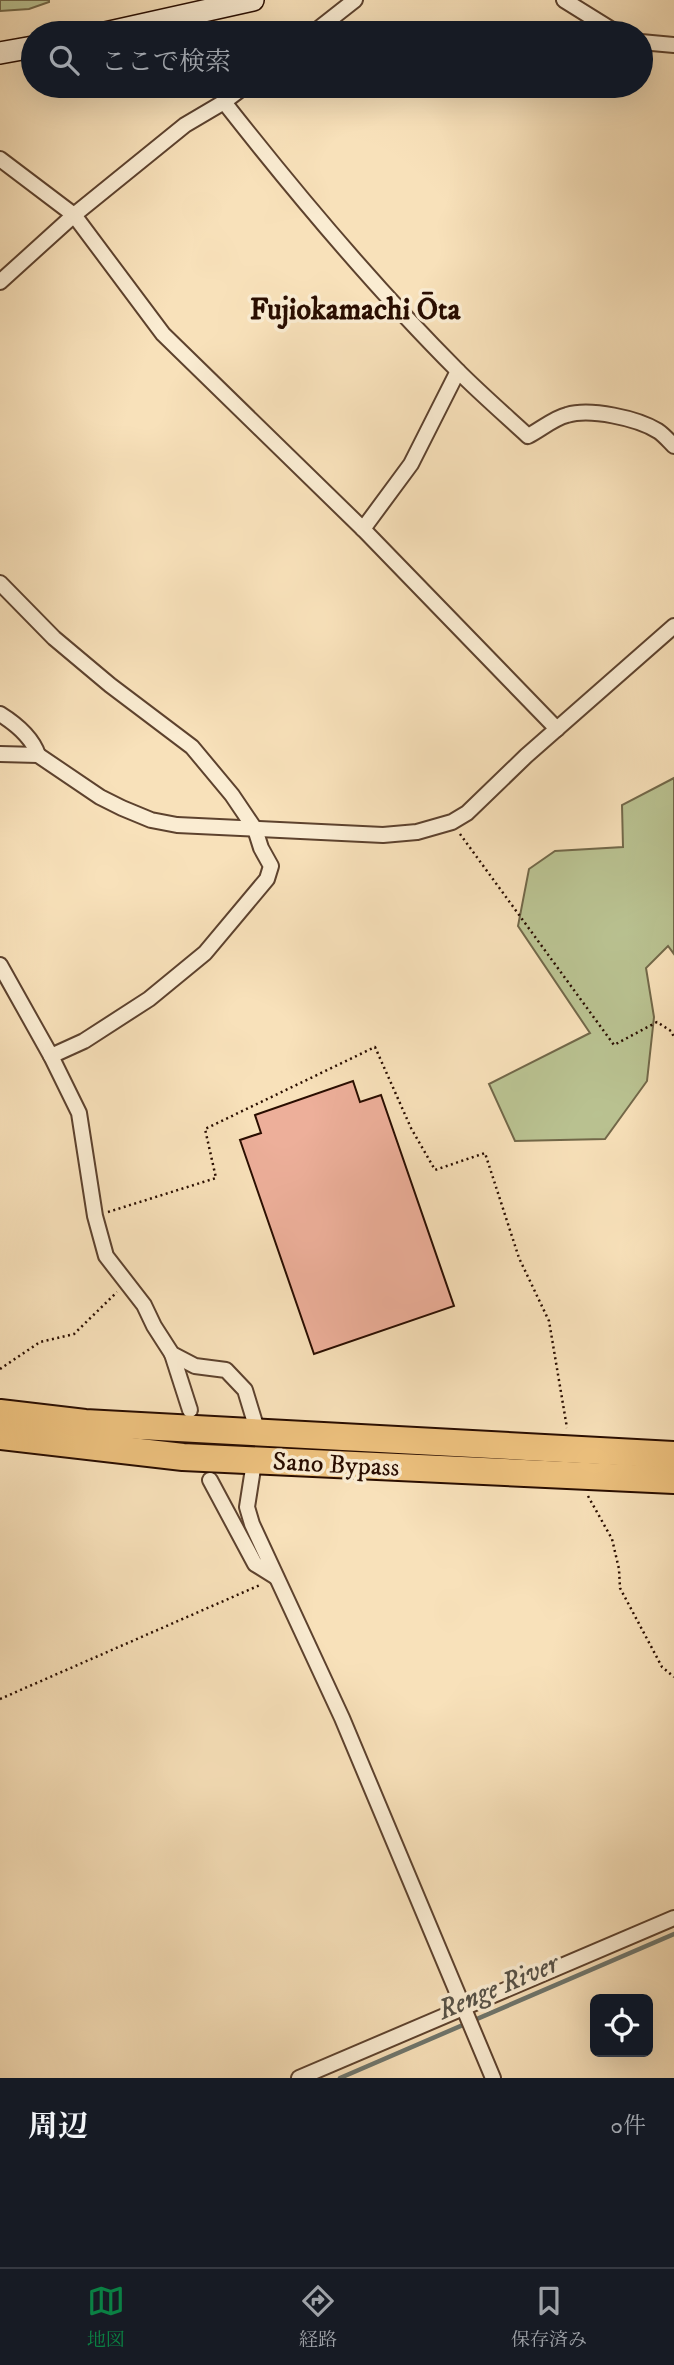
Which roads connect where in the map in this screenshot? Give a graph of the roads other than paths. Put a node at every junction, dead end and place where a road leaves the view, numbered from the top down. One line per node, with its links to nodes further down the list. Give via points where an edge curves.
1 (253, 0): 4 (street)
2 (355, 0): 5 (street)
3 (564, 0): 6 (street)
4 (159, 21)
5 (328, 21)
6 (598, 21)
7 (653, 43): 8 (street)
8 (674, 45)
9 (21, 49): 10 (street)
10 (0, 53)
11 (229, 98): 12 (street)
12 (224, 102): 14 (street, via 185,124); 16 (street, via 323,223)
13 (0, 159): 14 (street)
14 (75, 215): 15 (street); 18 (street, via 163,334)
15 (0, 282)
16 (458, 371): 17 (street, via 528,436 565,415 613,415 643,423); 18 (street, via 411,464)
17 (674, 446)
18 (363, 529): 22 (street)
19 (0, 583): 25 (street, via 54,638 192,747)
20 (674, 626): 22 (street)
21 (0, 714): 24 (street, via 34,744)
22 (557, 729): 25 (street, via 452,822 383,835)
23 (0, 754): 24 (street)
24 (38, 755): 25 (street, via 100,797 151,820)
25 (255, 829): 27 (street, via 271,866 267,879 205,953 149,999 84,1041)
26 (0, 965): 27 (street)
27 (51, 1056): 28 (street, via 79,1113 106,1256 144,1305)
28 (172, 1354): 29 (street); 31 (street, via 195,1366 226,1370 245,1390)
29 (190, 1410)
30 (0, 1413): 31 (highway, Sano Bypass)
31 (259, 1433): 33 (highway, Sano Bypass); 34 (street)
32 (0, 1436): 34 (highway, Sano Bypass, via 183,1458)
33 (674, 1455)
34 (254, 1461): 36 (highway, Sano Bypass); 37 (street, via 247,1507)
35 (210, 1480): 37 (street, via 255,1564)
36 (674, 1480)
37 (277, 1578): 39 (street, via 342,1718)
38 (674, 1918): 39 (street)
39 (463, 2010): 40 (street); 41 (street)
40 (299, 2078)
41 (493, 2078)

